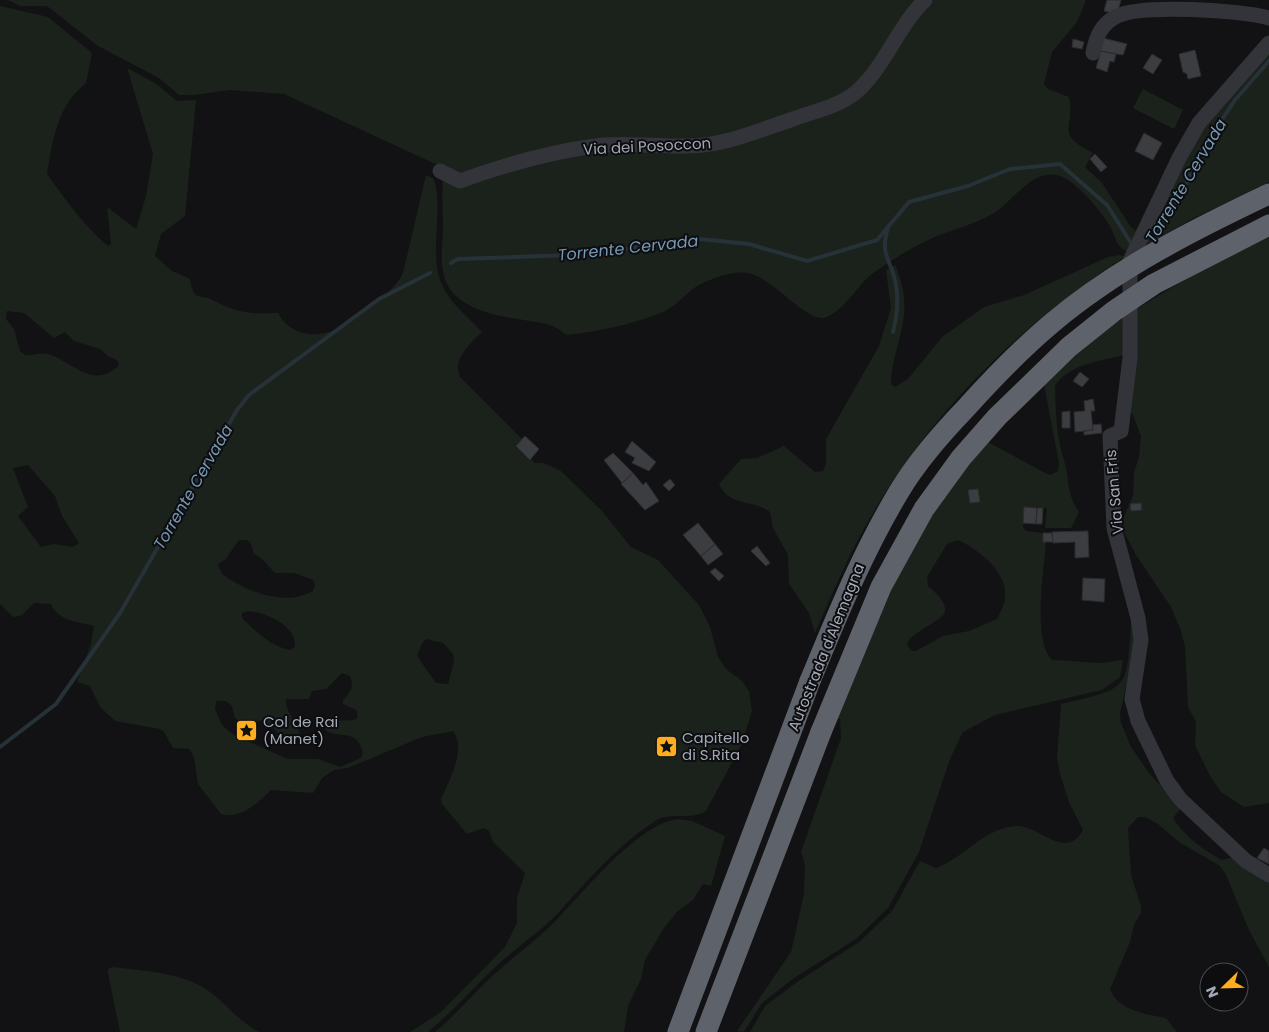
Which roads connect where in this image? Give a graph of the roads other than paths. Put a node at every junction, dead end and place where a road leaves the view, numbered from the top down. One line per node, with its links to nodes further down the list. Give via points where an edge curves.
1 (925, 0): 5 (street, Via dei Posoccon, via 913,11 868,79 854,94 831,106 740,139 687,146 638,143 597,146 508,164 460,180)
2 (1269, 18): 4 (street, via 1249,13 1141,11 1118,16 1104,24 1096,37)
3 (1269, 43): 8 (street, Via San Fris, via 1199,123 1130,261 1130,358 1121,431 1110,436 1114,528 1141,640 1132,699 1138,721 1167,781 1180,799 1246,861)
4 (1093, 53)
5 (440, 171)
6 (1269, 194): 9 (highway, Autostrada d'Alemagna, bridge, via 1142,260 1052,322 976,396 900,489 855,572 810,681)
7 (1269, 225): 10 (highway, Autostrada d'Alemagna, bridge, via 1154,284 1069,347 997,417 961,458 919,517 881,587 821,732)
8 (1269, 875)
9 (678, 1032)
10 (706, 1032)

